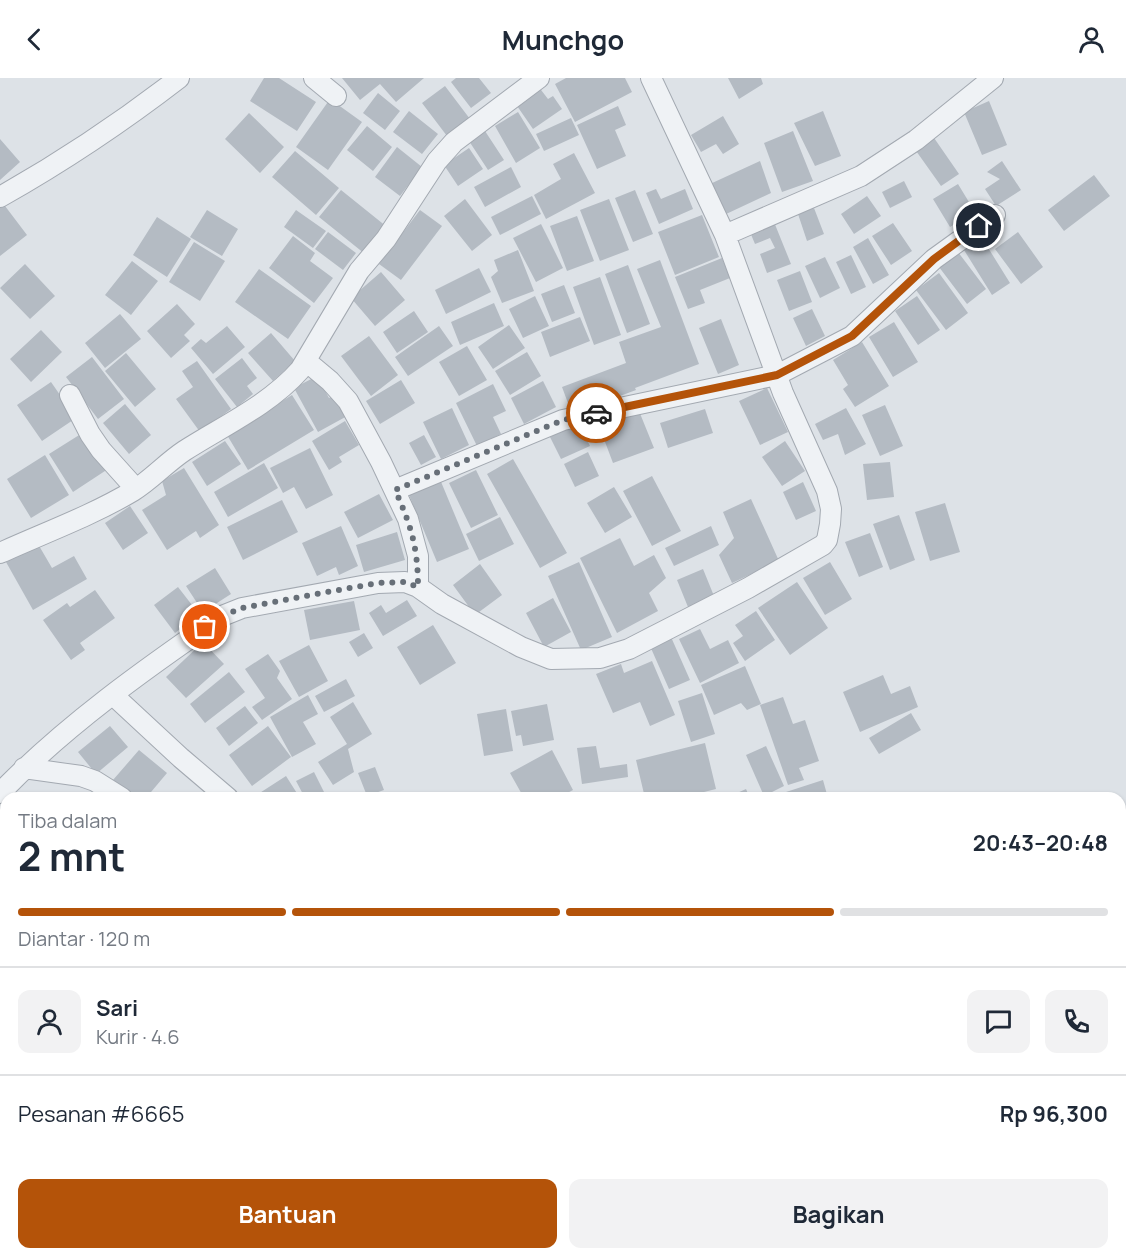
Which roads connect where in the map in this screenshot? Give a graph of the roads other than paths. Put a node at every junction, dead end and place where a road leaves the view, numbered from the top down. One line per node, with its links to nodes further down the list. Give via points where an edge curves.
1 (179, 78): 7 (street, via 138,110)
2 (314, 78): 6 (street)
3 (539, 78): 10 (street, via 454,142 437,161 386,239 359,271)
4 (651, 78): 9 (street)
5 (993, 78): 9 (street, via 916,140 861,176)
6 (336, 96)
7 (0, 197)
8 (994, 215): 11 (street, via 934,259 852,336)
9 (725, 235): 11 (street)
10 (306, 361): 13 (street, via 288,384 181,453); 14 (street, via 348,401)
11 (777, 375): 14 (street, via 563,420); 16 (street, via 827,491 830,524 823,545 649,639 600,658 551,659 521,647)
12 (70, 395): 13 (street, via 101,450)
13 (136, 489): 15 (street)
14 (395, 490): 16 (street, via 418,556)
15 (0, 554)
16 (418, 587): 17 (street, via 405,582 378,583 242,608 222,616)
17 (113, 695): 18 (street); 21 (street)
18 (24, 768): 19 (street); 20 (street, via 81,776)
19 (1, 792)
20 (112, 792)
21 (221, 792)

